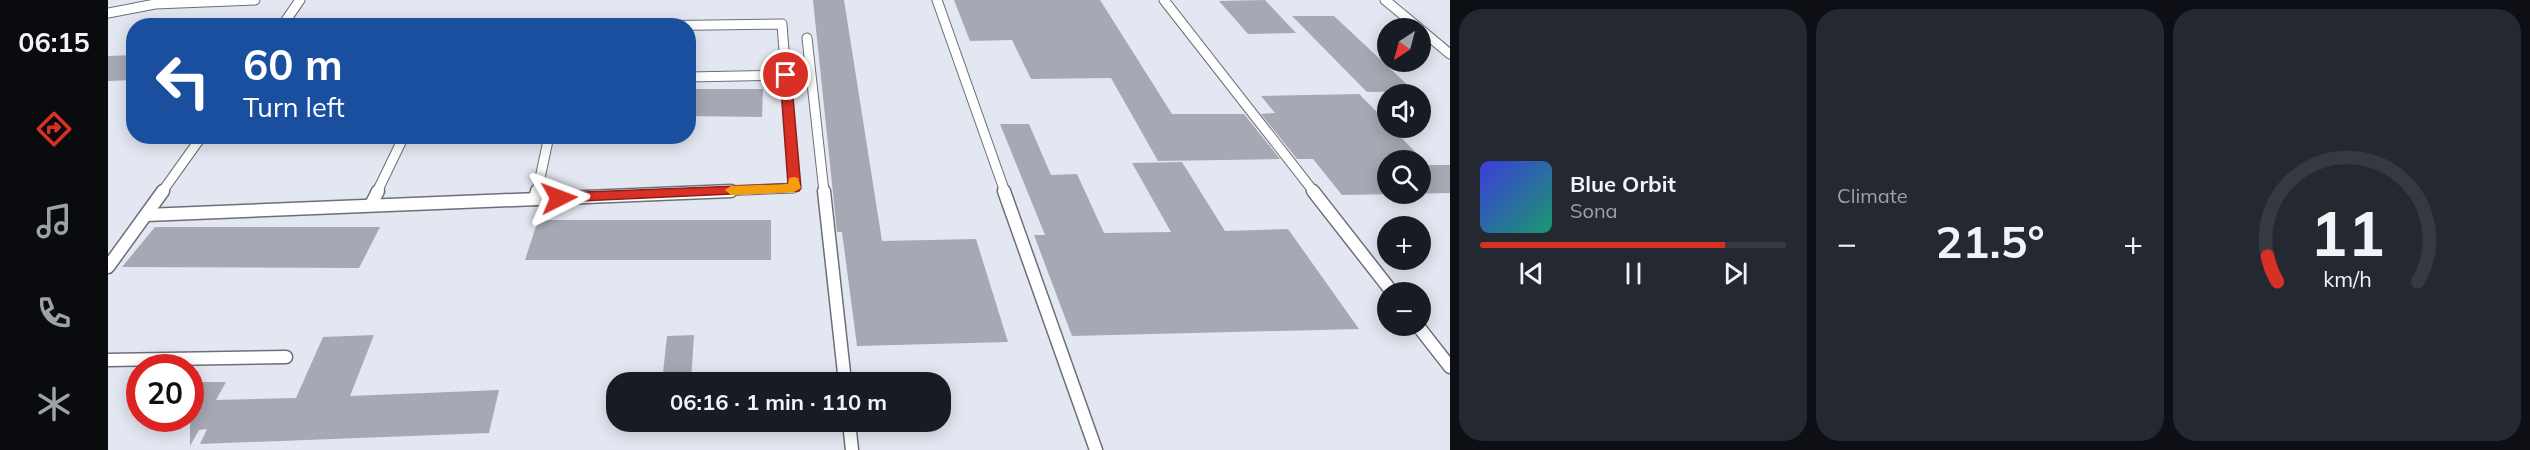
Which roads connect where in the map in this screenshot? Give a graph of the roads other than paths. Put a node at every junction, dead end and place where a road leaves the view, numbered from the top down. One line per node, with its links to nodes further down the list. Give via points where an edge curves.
1 (255, 0): 6 (lane, via 155,4)
2 (300, 0): 7 (lane)
3 (937, 0): 30 (lane)
4 (1164, 0): 22 (lane)
5 (1385, 0): 8 (lane)
6 (108, 13)
7 (288, 18)
8 (1407, 18)
9 (696, 25): 13 (lane, via 782,24)
10 (807, 38): 27 (lane)
11 (1431, 38): 12 (lane)
12 (1450, 54)
13 (786, 75): 14 (lane); 18 (lane, via 794,188)
14 (696, 77)
15 (196, 144): 20 (lane)
16 (400, 144): 19 (lane)
17 (547, 144): 18 (lane)
18 (535, 199): 19 (lane)
19 (371, 206): 20 (lane)
20 (146, 215): 21 (lane)
21 (108, 267)
22 (1384, 282)
23 (1426, 336): 26 (lane)
24 (286, 357): 25 (lane)
25 (108, 360)
26 (1450, 367)
27 (844, 372)
28 (850, 432): 29 (lane)
29 (852, 450)
30 (1096, 450)

